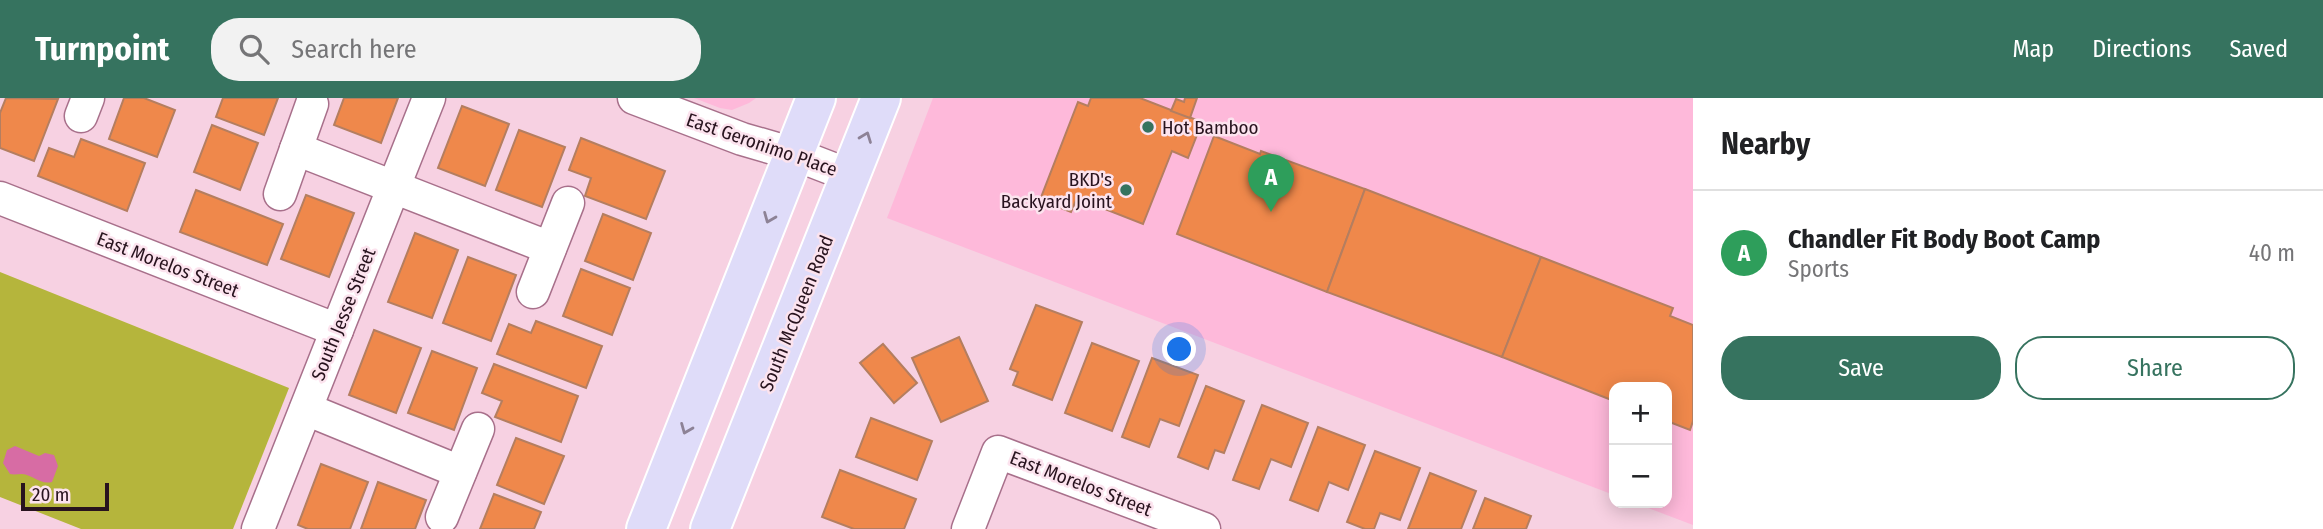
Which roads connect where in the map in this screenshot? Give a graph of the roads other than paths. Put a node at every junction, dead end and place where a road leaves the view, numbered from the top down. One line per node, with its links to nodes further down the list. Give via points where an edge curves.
1 (429, 98): 9 (street, South Jesse Street)
2 (634, 98): 7 (street, East Geronimo Place)
3 (816, 98): 7 (main road)
4 (881, 98): 8 (main road, South McQueen Road, one-way to 4)
5 (312, 104): 6 (street)
6 (296, 149): 9 (street); 10 (street)
7 (794, 154): 8 (street, East Geronimo Place); 21 (main road, one-way to 21)
8 (851, 176): 22 (main road, South McQueen Road)
9 (394, 187): 13 (street); 15 (street, South Jesse Street)
10 (280, 194)
11 (0, 198): 15 (street, East Morelos Street)
12 (568, 203): 13 (street)
13 (550, 248): 14 (street)
14 (533, 292)
15 (337, 330): 16 (street, South Jesse Street)
16 (306, 409): 18 (street); 20 (street, South Jesse Street)
17 (478, 429): 18 (street)
18 (460, 472): 19 (street)
19 (442, 517)
20 (258, 529)
21 (646, 529)
22 (710, 529)
23 (968, 529): 24 (street, East Morelos Street, via 998,452)
24 (1204, 529)

